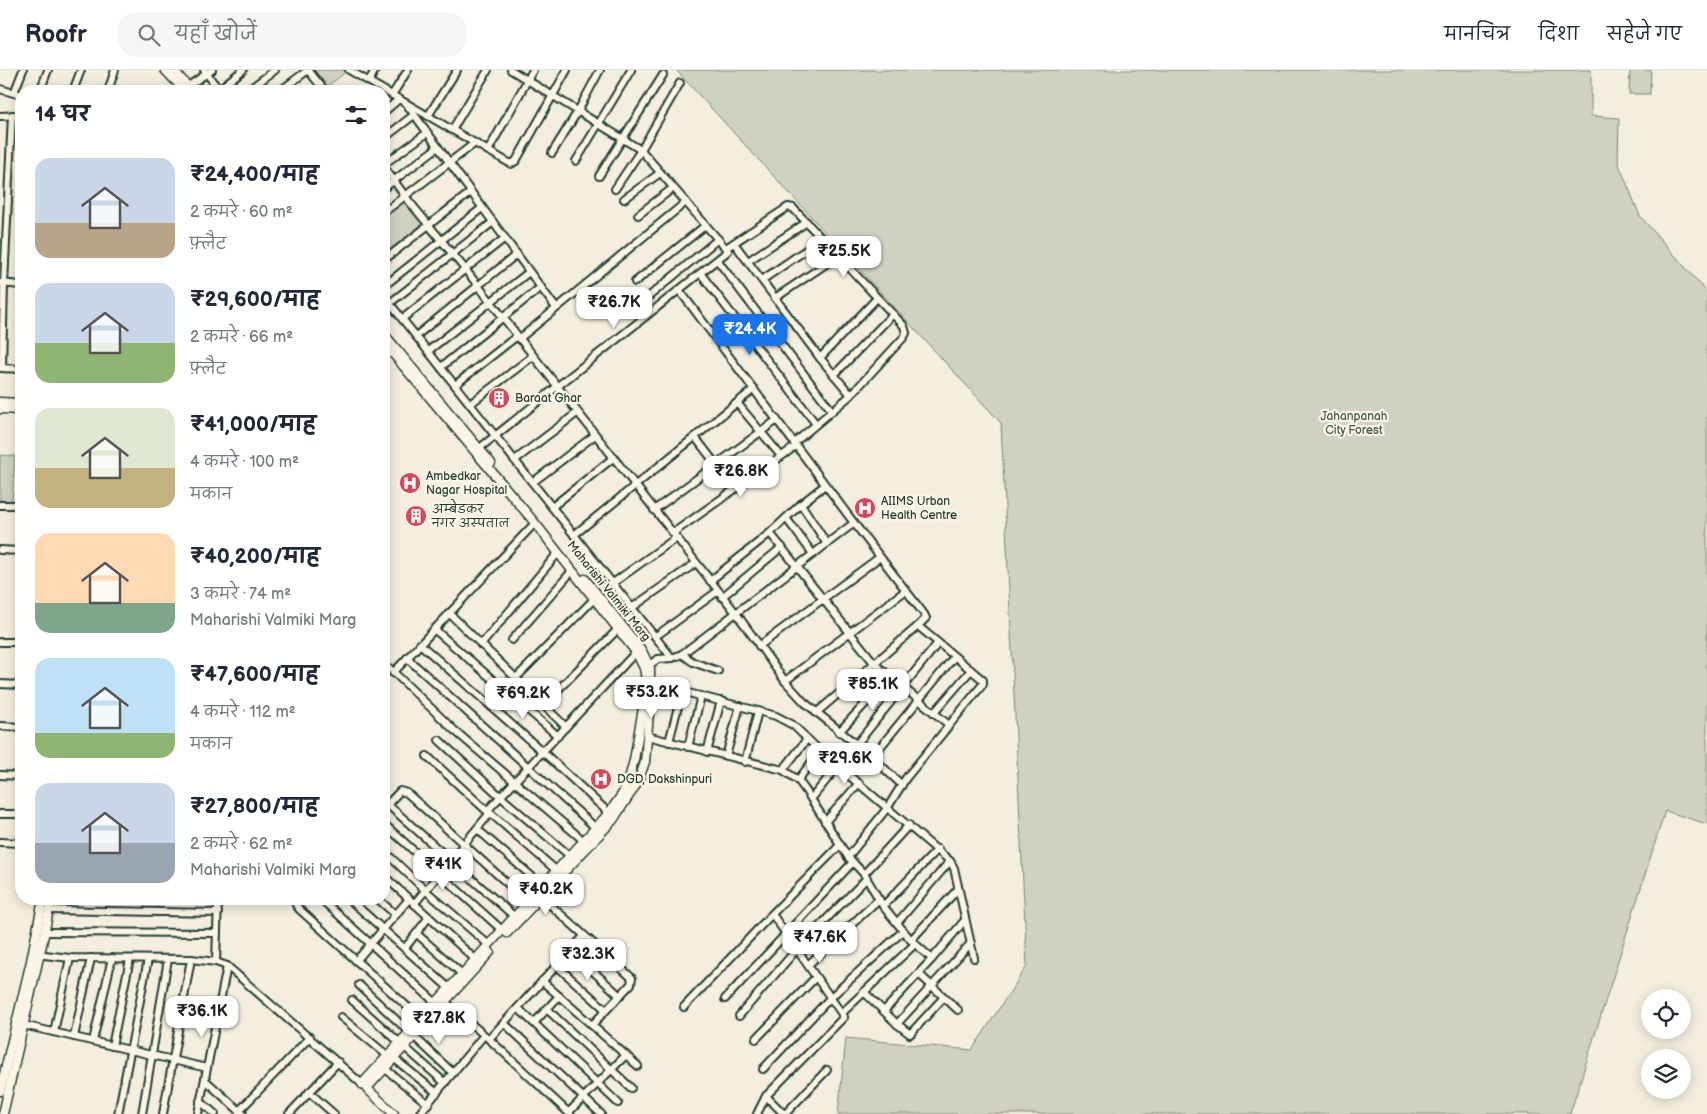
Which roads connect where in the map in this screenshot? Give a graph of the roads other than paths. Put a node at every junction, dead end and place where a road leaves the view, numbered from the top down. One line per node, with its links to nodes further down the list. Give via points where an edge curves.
1 (23, 70): 25 (street)
2 (48, 70): 26 (street)
3 (81, 70): 27 (street)
4 (115, 70): 28 (street)
5 (165, 70): 29 (street)
6 (173, 70): 30 (street)
7 (243, 70): 33 (street)
8 (275, 70): 34 (street)
9 (308, 70): 35 (street); 36 (street)
10 (350, 70): 23 (street)
11 (375, 70): 23 (street)
12 (408, 70): 40 (street)
13 (457, 70): 48 (street)
14 (488, 70): 50 (street)
15 (511, 70): 22 (street)
16 (533, 70): 22 (street)
17 (567, 70): 41 (street)
18 (600, 70): 44 (street)
19 (632, 70): 49 (street)
20 (208, 71): 31 (street); 32 (street)
21 (663, 75): 53 (street)
22 (527, 80): 41 (street); 56 (street)
23 (369, 81): 37 (street)
24 (680, 83): 57 (street)
25 (20, 85)
26 (42, 85)
27 (75, 85)
28 (110, 85)
29 (182, 85)
30 (184, 85)
31 (193, 85)
32 (217, 85)
33 (226, 85)
34 (254, 85)
35 (288, 85)
36 (320, 85)
37 (376, 85)
38 (0, 89): 39 (street)
39 (15, 93)
40 (392, 95): 42 (street)
41 (552, 95): 44 (street); 56 (street, via 514,163)
42 (402, 101): 43 (street); 46 (street); 48 (street)
43 (390, 108)
44 (578, 111): 49 (street); 58 (street)
45 (12, 115): 47 (street); 98 (street)
46 (414, 115): 51 (street); 52 (street)
47 (0, 116)
48 (428, 116): 50 (street)
49 (598, 124): 53 (street); 61 (street)
50 (452, 130): 54 (street)
51 (390, 133)
52 (427, 133): 55 (street); 59 (street)
53 (622, 138): 57 (street); 64 (street)
54 (475, 143): 56 (street); 60 (street)
55 (438, 147): 60 (street); 65 (street)
56 (488, 150)
57 (641, 150): 62 (street); 68 (street)
58 (552, 153)
59 (390, 161)
60 (449, 162): 69 (street); 70 (street)
61 (576, 162)
62 (660, 173): 67 (street); 71 (street)
63 (390, 174): 65 (street)
64 (599, 176)
65 (394, 180): 66 (street); 70 (street)
66 (390, 183)
67 (674, 188): 72 (street); 75 (street)
68 (615, 189)
69 (471, 192): 74 (street); 78 (street)
70 (405, 195): 73 (street); 78 (street)
71 (624, 199)
72 (686, 202): 79 (street); 108 (street)
73 (390, 207)
74 (482, 208): 76 (street); 83 (street)
75 (638, 215)
76 (493, 222): 80 (street); 86 (street)
77 (807, 222): 82 (street); 84 (street, via 796,209 788,207); 91 (street)
78 (428, 225): 83 (street); 88 (street)
79 (706, 225): 81 (street); 97 (street)
80 (504, 238): 87 (street); 92 (street)
81 (718, 239): 85 (street); 103 (street)
82 (822, 239): 89 (street); 95 (street)
83 (441, 240): 86 (street); 96 (street)
84 (734, 243): 85 (street); 91 (street)
85 (726, 248): 90 (street, via 728,252)
86 (453, 254): 92 (street); 107 (street)
87 (517, 254): 93 (street); 100 (street)
88 (390, 255)
89 (838, 256): 104 (street); 105 (street)
90 (718, 261): 94 (street); 133 (street)
91 (748, 261): 95 (street)
92 (465, 269): 100 (street); 111 (street)
93 (530, 272): 101 (street); 106 (street)
94 (701, 274): 102 (street); 136 (street)
95 (762, 280): 104 (street)
96 (390, 281)
97 (635, 282)
98 (2, 283): 99 (street); 120 (street)
99 (15, 284)
100 (478, 286): 106 (street); 112 (street)
101 (541, 287): 108 (street); 110 (street)
102 (680, 291): 124 (street); 125 (street)
103 (647, 298)
104 (775, 298): 118 (street)
105 (877, 298): 109 (street); 118 (street)
106 (490, 302): 110 (street); 116 (street)
107 (390, 304): 111 (street)
108 (556, 308): 113 (street)
109 (893, 314): 122 (street); 126 (street, via 904,326 904,337)
110 (503, 317): 113 (street); 119 (street)
111 (402, 319): 112 (street)
112 (416, 336): 116 (street)
113 (518, 337): 117 (street); 123 (street)
114 (390, 341): 142 (street, Maharishi Valmiki Marg)
115 (390, 350): 142 (street, Maharishi Valmiki Marg)
116 (428, 351): 119 (street)
117 (532, 356): 124 (street); 130 (street)
118 (820, 358): 122 (street)
119 (441, 367): 123 (street)
120 (1, 368): 121 (street)
121 (15, 369)
122 (834, 375): 126 (street)
123 (455, 384): 130 (street)
124 (556, 386): 134 (street); 138 (street)
125 (754, 389): 128 (street); 135 (street)
126 (851, 395): 133 (street)
127 (0, 402): 129 (street)
128 (737, 402): 137 (street); 140 (street)
129 (15, 403)
130 (470, 404): 138 (street)
131 (0, 409): 132 (street)
132 (15, 410)
133 (832, 411): 136 (street)
134 (577, 413): 139 (street); 145 (street)
135 (777, 420): 137 (street); 141 (street)
136 (816, 424): 141 (street)
137 (761, 432): 143 (street); 146 (street)
138 (496, 435): 142 (street); 145 (street)
139 (595, 435): 144 (street); 147 (street)
140 (695, 437): 146 (street); 149 (street)
141 (795, 444): 143 (street); 148 (street)
142 (477, 450): 157 (street, Maharishi Valmiki Marg); 200 (street, Maharishi Valmiki Marg, via 612,612 642,651)
143 (780, 456): 150 (street)
144 (613, 458): 149 (street); 154 (street)
145 (515, 460): 147 (street)
146 (716, 465): 150 (street); 155 (street)
147 (533, 482): 154 (street)
148 (825, 485): 151 (street); 158 (street)
149 (635, 486): 155 (street); 160 (street)
150 (735, 489): 161 (street)
151 (801, 504): 156 (street); 162 (street)
152 (0, 505): 153 (street)
153 (15, 505)
154 (552, 506): 160 (street)
155 (654, 510): 161 (street)
156 (786, 518): 159 (street); 167 (street)
157 (535, 523): 166 (street, Maharishi Valmiki Marg); 181 (street)
158 (854, 523): 162 (street); 168 (street)
159 (770, 533): 163 (street); 172 (street)
160 (574, 535): 173 (street)
161 (675, 536): 169 (street); 173 (street)
162 (828, 544): 167 (street)
163 (782, 547): 170 (street); 176 (street)
164 (0, 550): 165 (street)
165 (15, 551)
166 (558, 553): 171 (street, Maharishi Valmiki Marg); 192 (street)
167 (813, 554): 170 (street)
168 (880, 557): 175 (street); 178 (street)
169 (696, 563): 172 (street); 179 (street)
170 (798, 566): 178 (street); 180 (street)
171 (572, 571): 177 (street, Maharishi Valmiki Marg); 187 (street)
172 (710, 581): 174 (street)
173 (613, 583): 179 (street)
174 (718, 591): 176 (street); 186 (street)
175 (905, 591): 182 (street, via 926,616); 185 (street)
176 (722, 597): 180 (street)
177 (594, 599): 184 (street, Maharishi Valmiki Marg); 206 (street)
178 (823, 599): 185 (street); 193 (street)
179 (633, 607): 186 (street)
180 (736, 613): 193 (street); 195 (street)
181 (449, 614): 183 (street); 192 (street)
182 (918, 626): 190 (street); 199 (street)
183 (434, 629): 191 (street); 226 (street)
184 (618, 629): 194 (street, Maharishi Valmiki Marg); 216 (street)
185 (850, 632): 199 (street); 207 (street)
186 (656, 636): 198 (street)
187 (512, 640)
188 (0, 642): 189 (street)
189 (15, 642)
190 (938, 643): 196 (street); 211 (street)
191 (420, 644): 197 (street); 234 (street)
192 (481, 645): 206 (street)
193 (759, 646): 207 (street)
194 (636, 652): 200 (street, Maharishi Valmiki Marg); 224 (street)
195 (682, 654): 198 (street); 203 (street, via 693,662)
196 (954, 657): 202 (street); 214 (street)
197 (407, 658): 204 (street); 241 (street)
198 (672, 658): 200 (street, via 658,659)
199 (875, 664): 205 (street); 219 (street)
200 (646, 667): 208 (street, Maharishi Valmiki Marg); 255 (street, Maharishi Valmiki Marg, via 634,760 623,793)
201 (390, 669): 204 (street)
202 (971, 670): 220 (street); 221 (street, via 984,683)
203 (718, 671)
204 (393, 672): 246 (street)
205 (890, 677): 211 (street); 225 (street)
206 (516, 678): 216 (street)
207 (785, 681): 219 (street)
208 (650, 683): 212 (street); 227 (street, Maharishi Valmiki Marg)
209 (0, 684): 210 (street)
210 (15, 685)
211 (903, 687): 214 (street); 231 (street)
212 (682, 691): 213 (street); 230 (street)
213 (700, 696): 215 (street); 232 (street)
214 (918, 700): 220 (street); 238 (street)
215 (721, 701): 217 (street); 235 (street)
216 (543, 705): 224 (street)
217 (740, 706): 218 (street); 237 (street)
218 (758, 711): 228 (street, via 793,725); 239 (street)
219 (816, 712): 225 (street)
220 (934, 713): 221 (street)
221 (949, 725): 248 (street)
222 (0, 726): 223 (street)
223 (15, 727)
224 (566, 727): 226 (street)
225 (840, 732): 231 (street)
226 (558, 736): 234 (street)
227 (647, 736): 230 (street); 281 (street, Maharishi Valmiki Marg, via 645,762 638,782 613,820)
228 (807, 739): 233 (street); 242 (street)
229 (439, 740): 249 (street)
230 (669, 742): 232 (street)
231 (856, 745): 238 (street)
232 (688, 747): 235 (street)
233 (820, 751): 240 (street); 245 (street)
234 (543, 752): 241 (street); 255 (street)
235 (707, 752): 237 (street)
236 (427, 756): 254 (street)
237 (726, 756): 239 (street)
238 (872, 757): 248 (street)
239 (745, 762): 242 (street)
240 (838, 766): 247 (street); 250 (street)
241 (529, 768): 246 (street); 260 (street)
242 (783, 770): 245 (street)
243 (0, 775): 244 (street)
244 (15, 776)
245 (798, 780): 250 (street)
246 (514, 782): 249 (street); 263 (street)
247 (859, 783): 252 (street); 258 (street)
248 (902, 785): 252 (street)
249 (501, 797): 254 (street); 269 (street)
250 (811, 799): 258 (street)
251 (390, 802): 266 (street, via 404,791)
252 (888, 808): 259 (street); 271 (street)
253 (390, 809): 272 (street)
254 (488, 812): 262 (street); 274 (street)
255 (609, 813): 260 (street, Maharishi Valmiki Marg)
256 (0, 814): 257 (street)
257 (15, 814)
258 (824, 822): 267 (street)
259 (909, 825): 268 (street); 276 (street)
260 (596, 828): 263 (street, Maharishi Valmiki Marg)
261 (390, 829): 275 (street)
262 (477, 829): 266 (street); 278 (street)
263 (584, 841): 269 (street, Maharishi Valmiki Marg)
264 (0, 842): 265 (street)
265 (15, 843)
266 (464, 844): 272 (street); 284 (street)
267 (840, 846): 271 (street); 295 (street)
268 (938, 849): 273 (street); 292 (street)
269 (570, 856): 274 (street, Maharishi Valmiki Marg)
270 (390, 857): 280 (street)
271 (851, 859): 276 (street); 307 (street)
272 (451, 860): 275 (street); 298 (street)
273 (950, 861): 279 (street); 300 (street)
274 (557, 871): 278 (street, Maharishi Valmiki Marg)
275 (439, 874): 280 (street); 302 (street)
276 (866, 876): 282 (street); 314 (street)
277 (390, 882): 283 (street)
278 (543, 886): 281 (street, Maharishi Valmiki Marg)
279 (958, 889): 299 (street); 309 (street)
280 (425, 890): 283 (street); 312 (street)
281 (539, 895): 284 (street, Maharishi Valmiki Marg); 308 (street); 346 (street, Maharishi Valmiki Marg)
282 (879, 899): 292 (street); 329 (street)
283 (411, 901): 296 (street); 297 (street)
284 (528, 902): 298 (street, Maharishi Valmiki Marg)
285 (42, 905): 316 (street)
286 (49, 905): 293 (street)
287 (218, 905): 294 (street)
288 (296, 905): 327 (street)
289 (329, 905): 310 (street)
290 (356, 905): 301 (street)
291 (385, 905): 296 (street)
292 (883, 906): 300 (street)
293 (49, 910): 294 (street); 304 (street)
294 (218, 913): 305 (street)
295 (772, 914): 307 (street); 347 (street)
296 (396, 915): 301 (street)
297 (429, 917): 306 (street); 326 (street)
298 (515, 917): 302 (street, Maharishi Valmiki Marg)
299 (965, 920): 311 (street); 325 (street)
300 (897, 924): 303 (street)
301 (383, 929): 310 (street); 313 (street)
302 (502, 930): 312 (street, Maharishi Valmiki Marg)
303 (903, 931): 309 (street); 342 (street)
304 (45, 932): 305 (street); 316 (street)
305 (217, 933): 328 (street)
306 (417, 934): 313 (street); 332 (street)
307 (786, 934): 314 (street); 344 (street)
308 (584, 936): 315 (street); 341 (street, via 632,978)
309 (913, 942): 325 (street); 339 (street)
310 (371, 944): 327 (street); 346 (street)
311 (971, 944): 320 (street); 337 (street)
312 (489, 945): 326 (street, Maharishi Valmiki Marg)
313 (405, 948): 338 (street)
314 (797, 949): 329 (street); 354 (street)
315 (570, 950): 331 (street); 341 (street)
316 (36, 954): 317 (street); 360 (street); 381 (street)
317 (70, 958): 318 (street); 362 (street)
318 (92, 958): 319 (street); 364 (street)
319 (112, 958): 321 (street); 368 (street)
320 (974, 958)
321 (130, 959): 322 (street); 370 (street)
322 (148, 959): 323 (street); 371 (street)
323 (168, 959): 324 (street); 372 (street)
324 (191, 959): 328 (street); 375 (street)
325 (932, 959): 333 (street)
326 (476, 960): 332 (street, Maharishi Valmiki Marg)
327 (356, 961): 356 (street)
328 (216, 962): 330 (street)
329 (808, 965): 334 (street)
330 (226, 966): 365 (street); 379 (street)
331 (557, 966): 335 (street); 350 (street)
332 (462, 974): 338 (street, Maharishi Valmiki Marg)
333 (919, 974): 337 (street); 352 (street)
334 (816, 977): 342 (street); 367 (street)
335 (542, 981): 340 (street); 348 (street)
336 (359, 985): 363 (street)
337 (932, 986): 343 (street); 359 (street)
338 (449, 988): 346 (street, Maharishi Valmiki Marg)
339 (864, 992): 352 (street); 353 (street)
340 (559, 996): 349 (street); 361 (street)
341 (620, 996): 350 (street)
342 (831, 997): 353 (street); 380 (street)
343 (944, 997): 351 (street); 359 (street, via 912,1032 908,1033)
344 (725, 999)
345 (352, 1000): 369 (street)
346 (440, 1001): 356 (street, Maharishi Valmiki Marg); 363 (street, Maharishi Valmiki Marg); 366 (street)
347 (684, 1007)
348 (518, 1008): 357 (street); 358 (street)
349 (548, 1009): 358 (street); 382 (street)
350 (606, 1010): 361 (street)
351 (958, 1010)
352 (884, 1011): 359 (street)
353 (842, 1013): 393 (street, via 843,1021)
354 (739, 1016)
355 (341, 1017): 374 (street)
356 (421, 1020): 363 (street, Maharishi Valmiki Marg)
357 (504, 1023): 366 (street); 394 (street)
358 (534, 1023): 387 (street)
359 (897, 1024)
360 (23, 1025): 362 (street); 381 (street)
361 (592, 1025): 373 (street)
362 (54, 1032): 364 (street)
363 (412, 1034): 369 (street, Maharishi Valmiki Marg); 384 (street)
364 (74, 1037): 368 (street)
365 (310, 1037): 376 (street); 399 (street)
366 (487, 1037): 384 (street); 400 (street)
367 (756, 1039)
368 (93, 1042): 370 (street)
369 (403, 1044): 374 (street, Maharishi Valmiki Marg); 386 (street)
370 (112, 1046): 371 (street)
371 (131, 1050): 372 (street); 402 (street)
372 (152, 1055): 375 (street); 403 (street)
373 (626, 1055): 378 (street); 382 (street)
374 (390, 1056): 377 (street, Maharishi Valmiki Marg); 392 (street)
375 (172, 1060): 379 (street); 404 (street)
376 (338, 1062): 388 (street); 391 (street)
377 (382, 1066): 388 (street, Maharishi Valmiki Marg); 397 (street)
378 (638, 1066)
379 (207, 1068): 385 (street)
380 (763, 1068)
381 (6, 1070): 390 (street); 401 (street)
382 (611, 1070): 387 (street); 389 (street)
383 (827, 1070): 413 (street)
384 (453, 1073): 386 (street)
385 (205, 1080): 395 (street); 399 (street)
386 (446, 1083): 392 (street)
387 (597, 1083): 394 (street); 396 (street)
388 (365, 1086): 398 (street)
389 (631, 1088)
390 (0, 1091)
391 (309, 1092): 407 (street); 408 (street)
392 (437, 1093): 397 (street)
393 (766, 1096): 412 (street); 413 (street)
394 (584, 1097): 400 (street); 411 (street)
395 (200, 1101): 405 (street); 406 (street)
396 (618, 1103)
397 (428, 1104): 410 (street)
398 (385, 1111): 409 (street)
399 (241, 1112)
400 (570, 1113)
401 (3, 1114)
402 (118, 1114)
403 (142, 1114)
404 (163, 1114)
405 (198, 1114)
406 (215, 1114)
407 (289, 1114)
408 (334, 1114)
409 (394, 1114)
410 (419, 1114)
411 (602, 1114)
412 (757, 1114)
413 (784, 1114)

